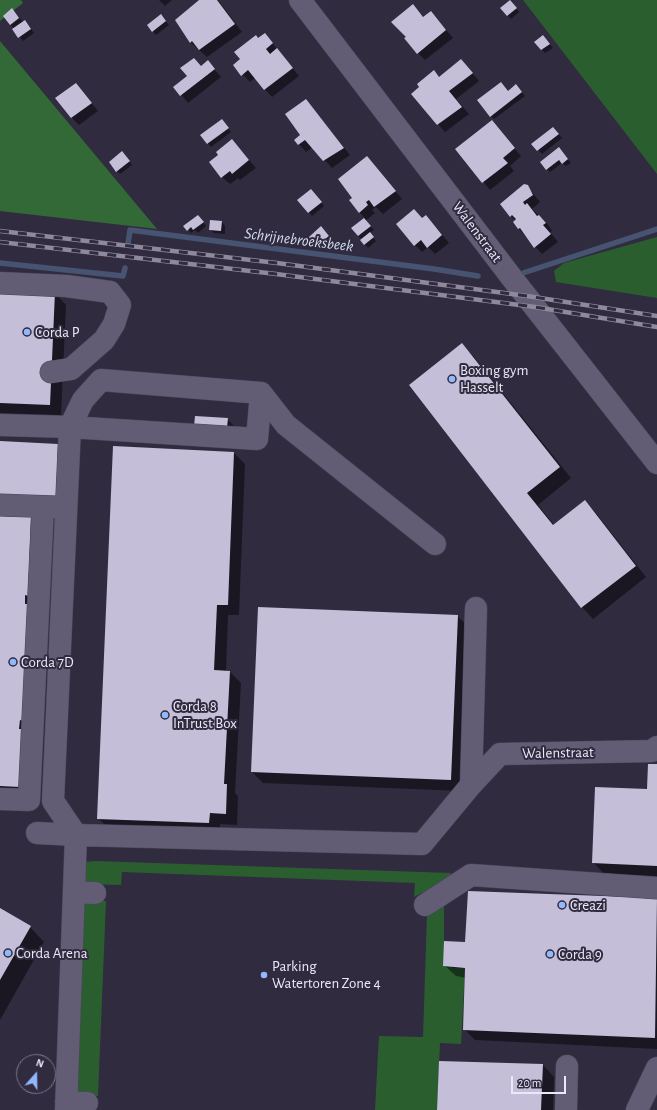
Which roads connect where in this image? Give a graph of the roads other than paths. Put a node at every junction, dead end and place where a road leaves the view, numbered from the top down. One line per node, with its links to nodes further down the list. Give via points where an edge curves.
1 (300, 0): 7 (street, Walenstraat)
2 (0, 283): 3 (street, via 66,286 110,292 120,305 114,324 104,340 71,370)
3 (51, 372)
4 (261, 393): 6 (street, via 101,380 83,400); 6 (street, via 257,439); 11 (street, via 286,424)
5 (0, 425): 6 (street)
6 (70, 427): 10 (street)
7 (657, 463)
8 (0, 505): 9 (street)
9 (43, 507): 10 (street); 17 (street, via 29,800)
10 (66, 508): 19 (street, via 53,801)
11 (435, 544)
12 (476, 608): 14 (street)
13 (657, 747): 15 (street, Walenstraat, via 652,751)
14 (472, 748): 15 (street); 16 (street)
15 (500, 754): 16 (street, Walenstraat)
16 (471, 785): 19 (street, Walenstraat, via 422,844)
17 (0, 799)
18 (37, 833): 19 (street)
19 (76, 835): 24 (street, via 84,892)
20 (657, 888): 21 (street, via 471,876)
21 (425, 905)
22 (567, 1066): 25 (street)
23 (657, 1068): 26 (street)
24 (73, 1105)
25 (566, 1110)
26 (637, 1110)

